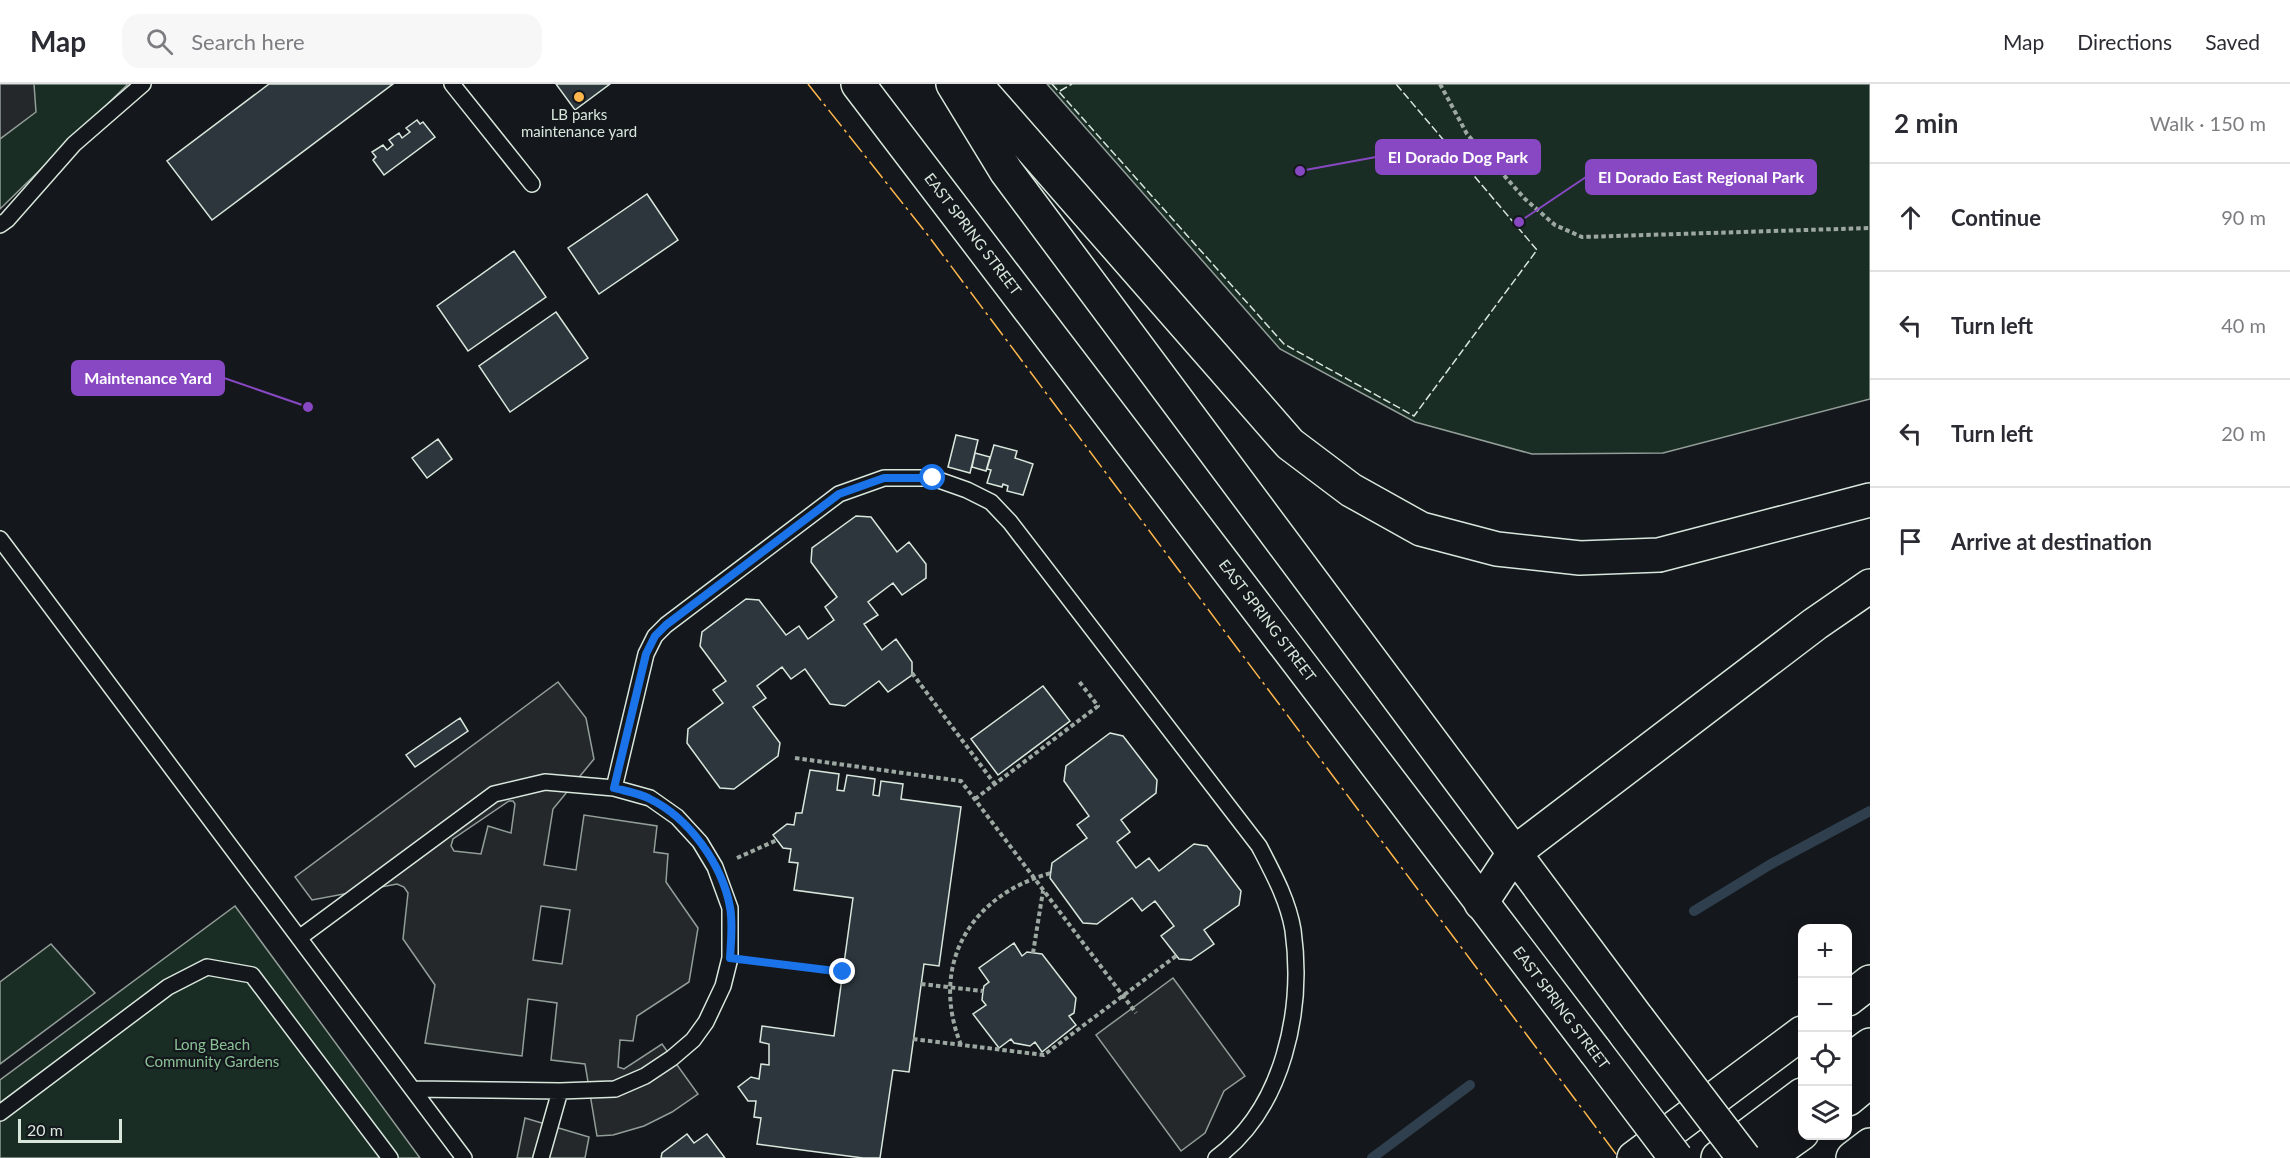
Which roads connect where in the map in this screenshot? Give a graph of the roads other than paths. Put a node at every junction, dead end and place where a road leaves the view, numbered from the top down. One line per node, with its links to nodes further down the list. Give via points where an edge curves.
1 (143, 84): 7 (lane, via 74,144)
2 (452, 84): 6 (lane)
3 (858, 84): 13 (main road, EAST SPRING STREET)
4 (953, 84): 12 (main road, via 1006,171)
5 (975, 84): 8 (main road, via 1290,444 1351,490 1421,530 1497,549 1569,557 1659,555)
6 (532, 184)
7 (0, 225)
8 (1870, 500)
9 (0, 539): 14 (lane)
10 (1870, 586): 12 (main road)
11 (614, 788): 14 (lane, via 545,782 494,794); 22 (lane, via 650,798 700,842 715,867 730,908 730,958 723,986 706,1022 672,1058 615,1089); 31 (lane, via 650,644 666,625 839,494 884,478 933,478 991,502 1259,846 1282,891 1293,929 1293,1019 1281,1066 1262,1104 1235,1144)
12 (1514, 853): 13 (main road); 35 (main road, bridge)
13 (1481, 903): 33 (main road, EAST SPRING STREET, bridge)
14 (299, 938): 21 (lane)
15 (1870, 982): 16 (main road)
16 (1852, 996)
17 (1798, 1037): 32 (main road)
18 (1870, 1045): 19 (main road)
19 (1852, 1058)
20 (1870, 1081): 23 (main road)
21 (413, 1089): 22 (lane); 29 (lane)
22 (560, 1090): 30 (lane)
23 (1852, 1096)
24 (1798, 1099): 34 (main road)
25 (0, 1113): 28 (lane, via 168,987 207,967 252,975)
26 (1798, 1136): 36 (main road)
27 (1870, 1145): 37 (main road)
28 (390, 1158)
29 (464, 1158)
30 (542, 1158)
31 (1216, 1158)
32 (1634, 1158)
33 (1676, 1158)
34 (1718, 1158)
35 (1743, 1158)
36 (1767, 1158)
37 (1852, 1158)

